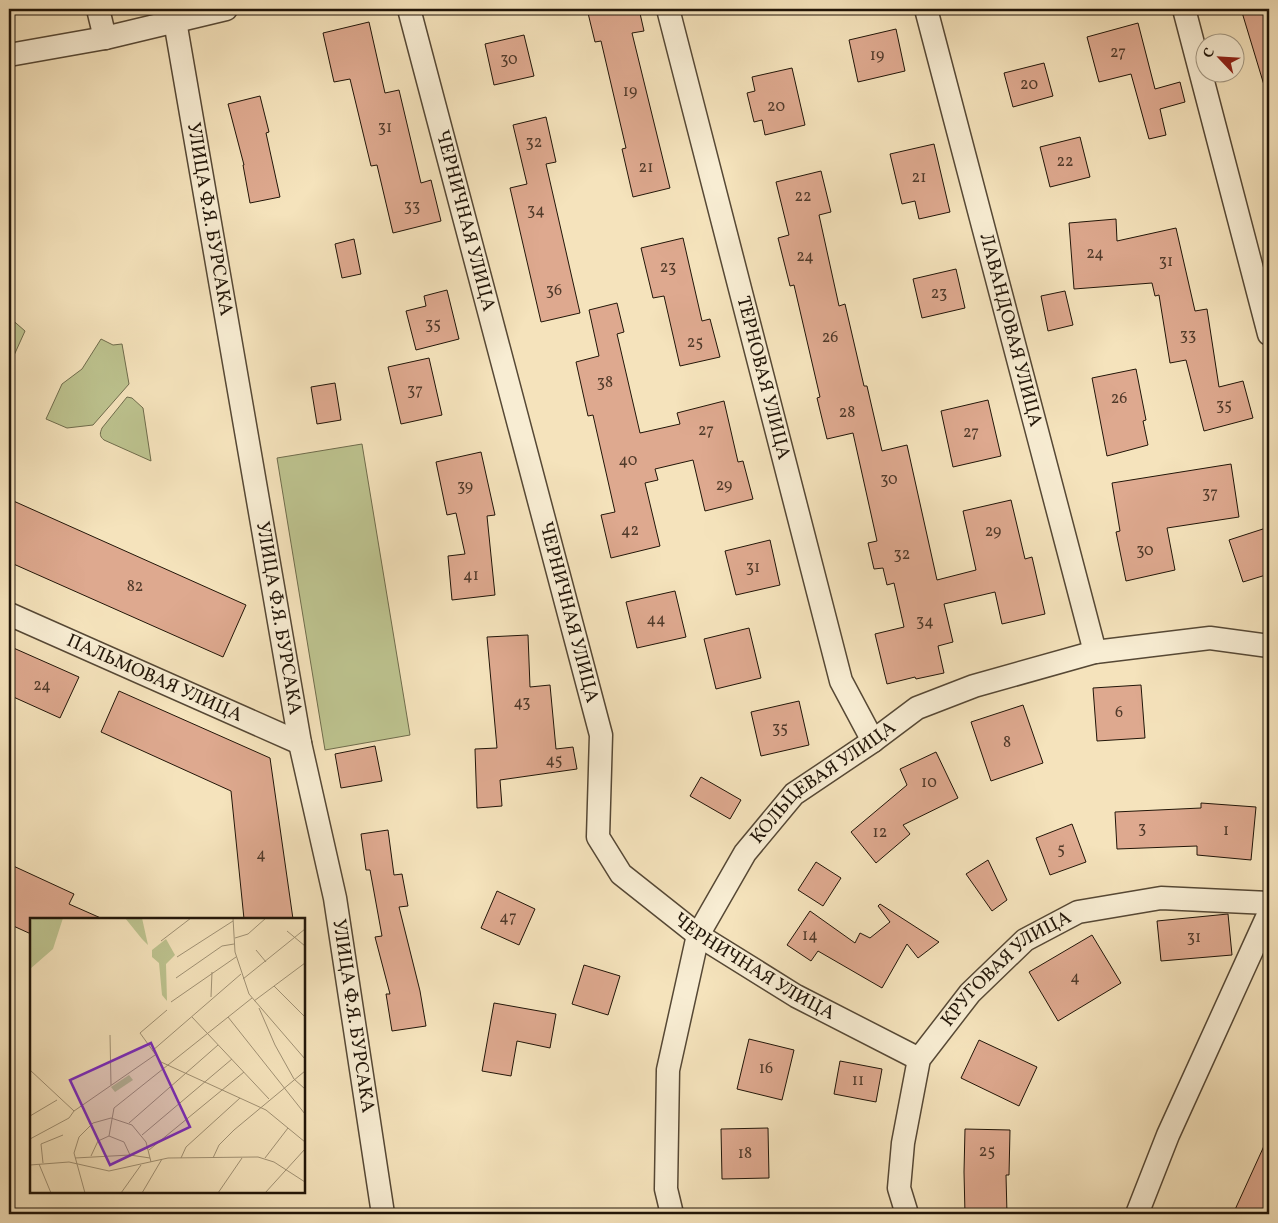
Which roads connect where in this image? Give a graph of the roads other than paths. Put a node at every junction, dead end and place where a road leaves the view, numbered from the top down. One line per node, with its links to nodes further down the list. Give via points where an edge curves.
1 (98, 9): 8 (street)
2 (226, 9): 7 (street)
3 (409, 9): 18 (street, ЧЕРНИЧНАЯ УЛИЦА, via 601,735 598,837 621,874)
4 (668, 9): 14 (street, ТЕРНОВАЯ УЛИЦА, via 841,681)
5 (926, 9): 13 (street, ЛАВАНДОВАЯ УЛИЦА)
6 (1184, 9): 10 (street)
7 (175, 21): 8 (street); 15 (street, УЛИЦА Ф.Я. БУРСАКА)
8 (105, 38): 9 (street)
9 (9, 55)
10 (1269, 334)
11 (9, 614): 15 (street, ПАЛЬМОВАЯ УЛИЦА)
12 (1269, 646): 13 (street, КОЛЬЦЕВАЯ УЛИЦА, via 1210,638)
13 (1094, 652): 14 (street, КОЛЬЦЕВАЯ УЛИЦА, via 974,686 917,708)
14 (873, 741): 18 (street, КОЛЬЦЕВАЯ УЛИЦА, via 794,794 745,853)
15 (300, 743): 20 (street, УЛИЦА Ф.Я. БУРСАКА, via 335,898)
16 (1269, 903): 19 (street, КРУГОВАЯ УЛИЦА, via 1161,898 1078,912 1025,940 970,993)
17 (1269, 913): 23 (street, via 1168,1135)
18 (698, 935): 19 (street, ЧЕРНИЧНАЯ УЛИЦА, via 796,996); 21 (street, КОЛЬЦЕВАЯ УЛИЦА, via 668,1070 666,1189)
19 (919, 1059): 22 (street, КРУГОВАЯ УЛИЦА, via 903,1142 899,1188)
20 (383, 1214)
21 (672, 1214)
22 (907, 1214)
23 (1136, 1214)

